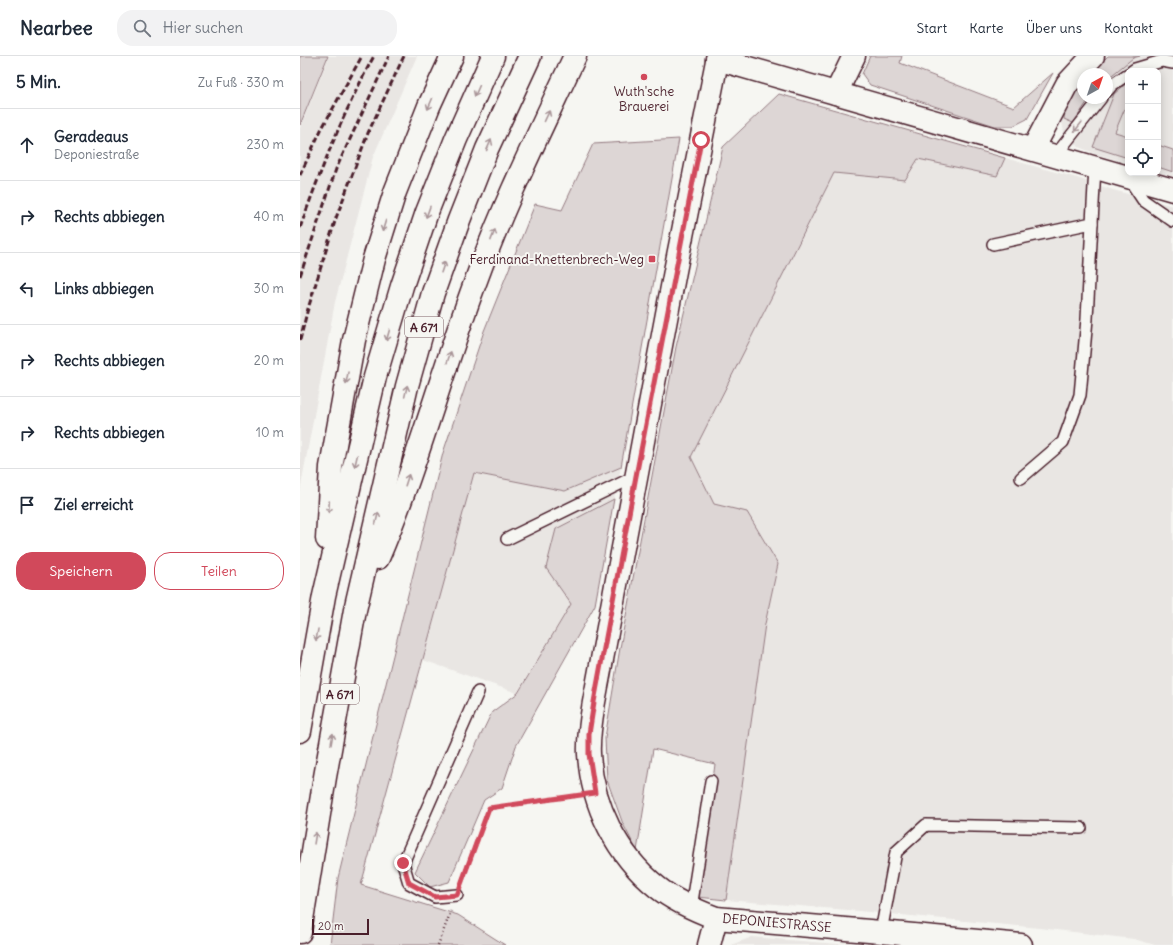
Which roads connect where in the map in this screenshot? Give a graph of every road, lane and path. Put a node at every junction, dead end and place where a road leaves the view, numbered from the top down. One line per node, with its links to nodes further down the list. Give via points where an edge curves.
1 (452, 56): 25 (main road, one-way to 25, via 395,192 374,259 354,340 331,467)
2 (493, 56): 25 (main road, A 671, one-way to 25, via 453,146 402,286 376,377)
3 (530, 56): 26 (main road, A 671, one-way to 3, via 407,386 434,293 487,149)
4 (575, 56): 26 (main road, one-way to 4, via 395,517 475,283 504,209)
5 (854, 56): 12 (main road)
6 (1093, 56): 14 (main road, via 1067,84)
7 (718, 57): 12 (main road); 22 (main road, DEPONIESTRASSE)
8 (1173, 63): 9 (lane, via 1162,61)
9 (1138, 68)
10 (1125, 76): 11 (lane)
11 (1113, 84)
12 (836, 93): 14 (main road)
13 (1096, 104): 15 (lane, one-way to 15)
14 (1033, 149): 15 (main road)
15 (1055, 156): 16 (main road)
16 (1095, 167): 17 (main road); 20 (lane)
17 (1128, 177): 18 (main road); 19 (lane, via 1143,200)
18 (1173, 190)
19 (1173, 221)
20 (1092, 223): 21 (lane); 23 (lane, via 1080,395 1063,442)
21 (994, 244)
22 (636, 476): 24 (lane); 30 (main road, DEPONIESTRASSE, via 589,734 589,754)
23 (1020, 478)
24 (507, 539)
25 (324, 596): 28 (main road, A 671, one-way to 28)
26 (355, 610): 35 (main road, A 671, one-way to 26)
27 (478, 692): 32 (lane, via 403,863 409,883 435,897)
28 (300, 731)
29 (711, 781): 33 (lane)
30 (595, 793): 32 (path, via 489,808); 33 (main road, DEPONIESTRASSE, via 613,836 626,855 656,887)
31 (1081, 828): 36 (lane, via 926,825 896,852)
32 (457, 895): 38 (path)
33 (691, 908): 34 (main road, DEPONIESTRASSE)
34 (716, 918): 36 (main road, DEPONIESTRASSE); 39 (main road)
35 (300, 932)
36 (881, 932): 37 (main road, DEPONIESTRASSE)
37 (994, 944): 40 (main road, DEPONIESTRASSE)
38 (438, 945)
39 (709, 945)
40 (1021, 945)

